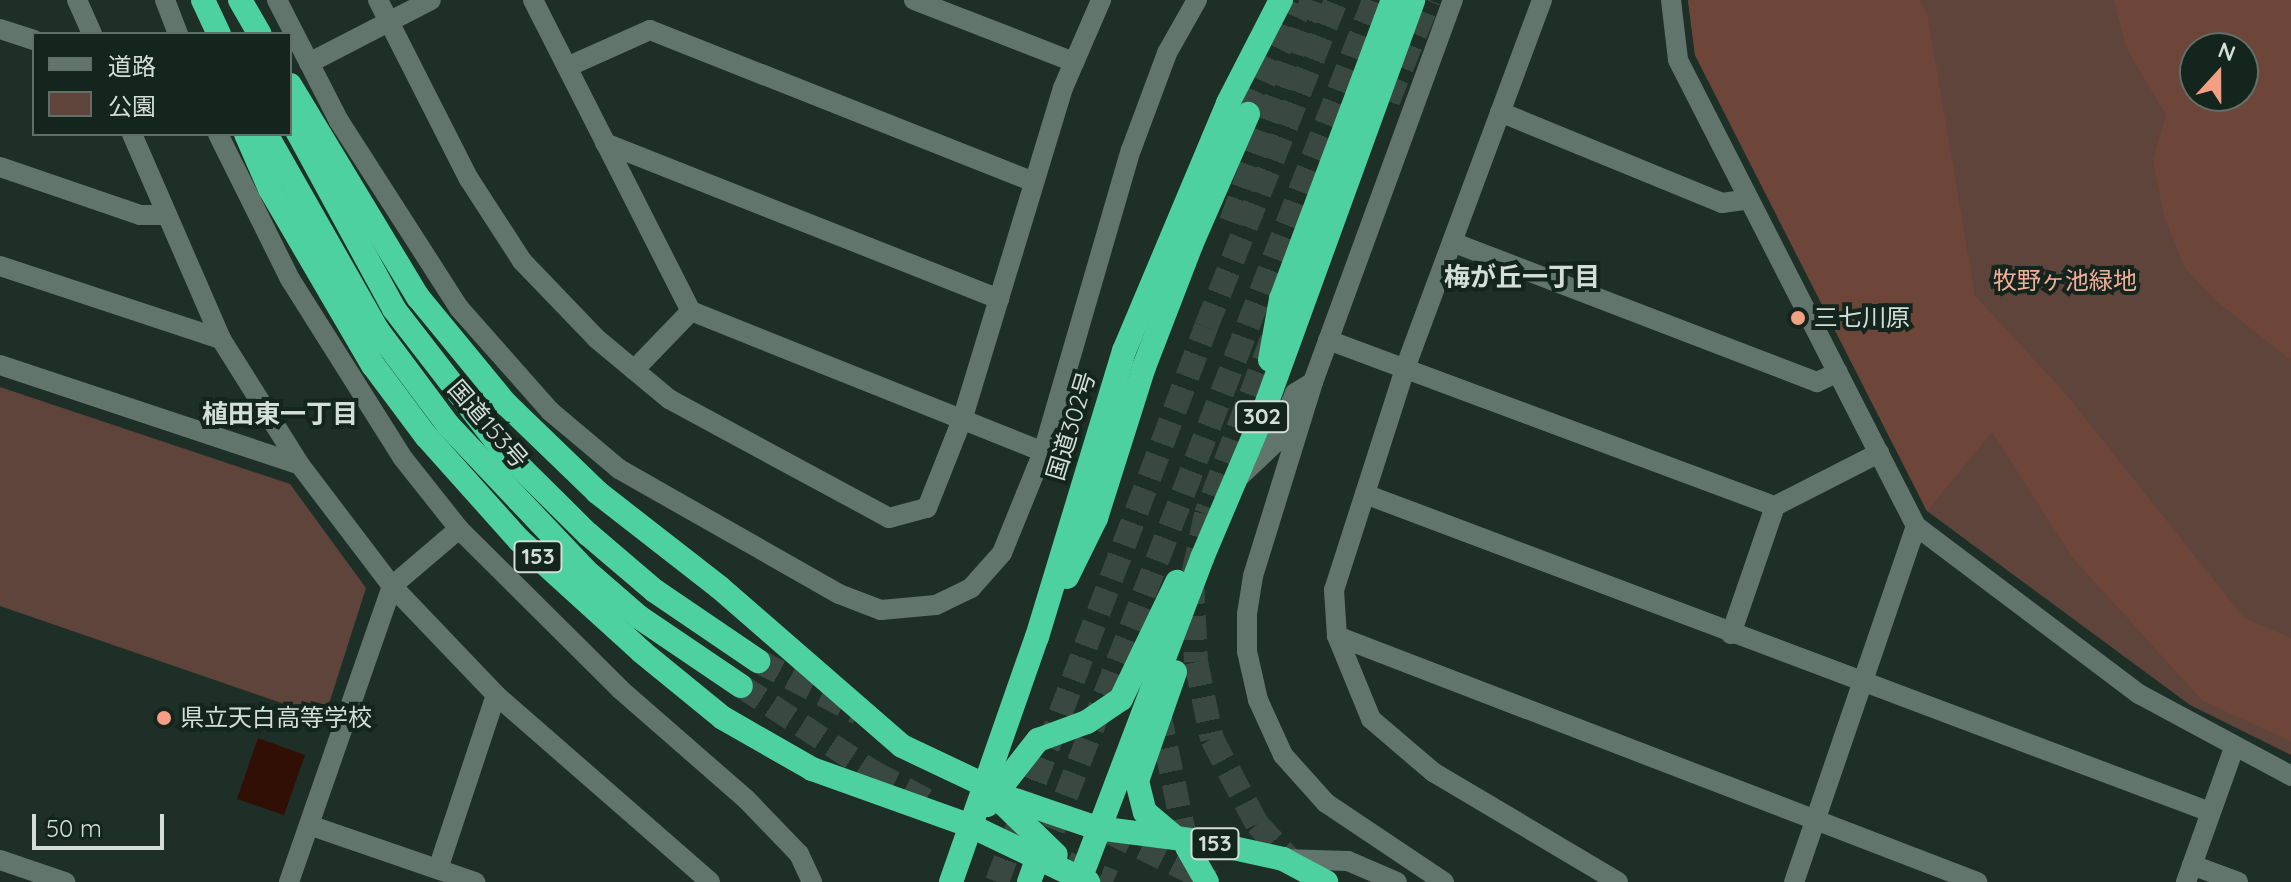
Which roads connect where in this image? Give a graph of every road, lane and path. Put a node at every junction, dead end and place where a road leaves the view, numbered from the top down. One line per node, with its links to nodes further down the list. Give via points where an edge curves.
1 (77, 0): 22 (street)
2 (165, 0): 20 (street)
3 (171, 0): 20 (street)
4 (237, 0): 25 (highway); 26 (highway)
5 (277, 0): 29 (street)
6 (378, 0): 19 (street)
7 (431, 0): 19 (street)
8 (533, 0): 30 (street)
9 (914, 0): 28 (street)
10 (1101, 0): 28 (street)
11 (1197, 0): 57 (street, via 1167,53 1131,150)
12 (1281, 0): 69 (highway, 国道302号 / 302, via 1228,103 1124,351)
13 (1393, 0): 56 (highway, via 1281,299)
14 (1413, 0): 56 (highway, 302)
15 (1453, 0): 49 (street)
16 (1542, 0): 32 (street)
17 (1671, 0): 42 (street, via 1678,60)
18 (203, 1): 23 (highway); 24 (highway)
19 (389, 22): 29 (street); 52 (street, via 469,179 522,261)
20 (176, 28)
21 (0, 29): 27 (street)
22 (91, 32)
23 (206, 32)
24 (218, 32)
25 (250, 32)
26 (259, 32)
27 (32, 39)
28 (1074, 62): 41 (street)
29 (309, 63): 57 (street, via 339,121 459,308 550,411 619,469 839,594 881,610 936,605 971,588 1002,553)
30 (567, 67): 39 (street); 41 (street, via 650,30)
31 (292, 88): 76 (highway, 153, via 418,297 506,404 597,492 719,587 902,746)
32 (1500, 112): 42 (street, via 1722,203); 44 (street)
33 (1248, 114): 69 (highway, via 1144,367 1096,518)
34 (292, 122): 70 (highway, 国道153号 / 153, via 394,309 503,450 655,591)
35 (133, 136): 43 (street)
36 (219, 136): 64 (street, via 298,292 402,457)
37 (247, 136): 81 (highway, 153, via 270,189 373,365 426,436 519,540 723,718 812,769)
38 (267, 136): 72 (highway, 国道153号 / 153, via 378,331 448,425 585,570 639,617)
39 (605, 143): 46 (street); 47 (street)
40 (0, 167): 43 (street, via 140,215)
41 (1034, 182): 46 (street)
42 (1749, 199): 53 (street)
43 (165, 215): 48 (street)
44 (1452, 242): 51 (street); 53 (street, via 1817,382)
45 (0, 266): 48 (street)
46 (999, 299): 55 (street)
47 (691, 311): 52 (street); 55 (street)
48 (221, 339): 59 (street)
49 (1328, 340): 51 (street); 54 (street)
50 (0, 365): 59 (street)
51 (1405, 369): 61 (street); 62 (street)
52 (634, 370): 55 (street, via 669,399 743,442 889,518 927,508)
53 (1838, 372): 58 (street)
54 (1313, 382): 60 (street, via 1295,393 1274,444); 100 (street, via 1253,576 1247,651 1258,700 1283,755 1303,782 1402,858)
55 (963, 417): 57 (street)
56 (1259, 424): 60 (highway, 302)
57 (1043, 452)
58 (1879, 453): 62 (street); 63 (street)
59 (300, 465): 66 (street)
60 (1237, 482): 65 (highway, 302); 76 (highway, 302, via 1196,539 1121,699 1087,722 1038,740)
61 (1365, 494): 67 (street); 68 (street, via 1334,590)
62 (1775, 506): 67 (street)
63 (1916, 526): 71 (street); 74 (street, via 2139,694)
64 (459, 529): 66 (street); 94 (street, via 621,690 746,799 799,854)
65 (1202, 558): 82 (highway, 302); 83 (highway, 302, via 1199,605 1137,781 1145,812)
66 (392, 586): 73 (street); 80 (street)
67 (1731, 634): 71 (street)
68 (1337, 636): 79 (street); 101 (street, via 1371,719 1433,772)
69 (1037, 637): 76 (highway, 国道302号 / 302, via 1000,745)
70 (758, 661)
71 (1862, 685): 78 (street); 79 (street)
72 (741, 686)
73 (496, 695): 87 (street); 93 (street)
74 (2234, 748): 75 (street); 78 (street)
75 (2291, 776)
76 (995, 785): 77 (highway, 153); 81 (highway, 国道302号 / 302); 84 (highway, 153)
77 (1021, 803): 82 (highway, 153); 84 (highway, 153)
78 (2210, 812): 88 (street)
79 (1815, 821): 102 (street); 103 (street)
80 (309, 825): 87 (street); 91 (street)
81 (971, 826): 84 (highway, 153); 95 (highway, 国道302号 / 302)
82 (1097, 828): 83 (highway, 153); 84 (highway); 89 (highway, 302)
83 (1182, 842): 85 (highway, 153); 97 (highway)
84 (1046, 845): 89 (highway, 153); 96 (highway)
85 (1283, 859): 98 (highway, 153); 99 (street, via 1348,861)
86 (0, 860): 90 (street)
87 (438, 869): 92 (street)
88 (2189, 873): 104 (street)
89 (1083, 878)
90 (65, 882)
91 (289, 882)
92 (475, 882)
93 (710, 882)
94 (812, 882)
95 (951, 882)
96 (1029, 882)
97 (1207, 882)
98 (1326, 882)
99 (1397, 882)
100 (1444, 882)
101 (1618, 882)
102 (1794, 882)
103 (1977, 882)
104 (2238, 882)

